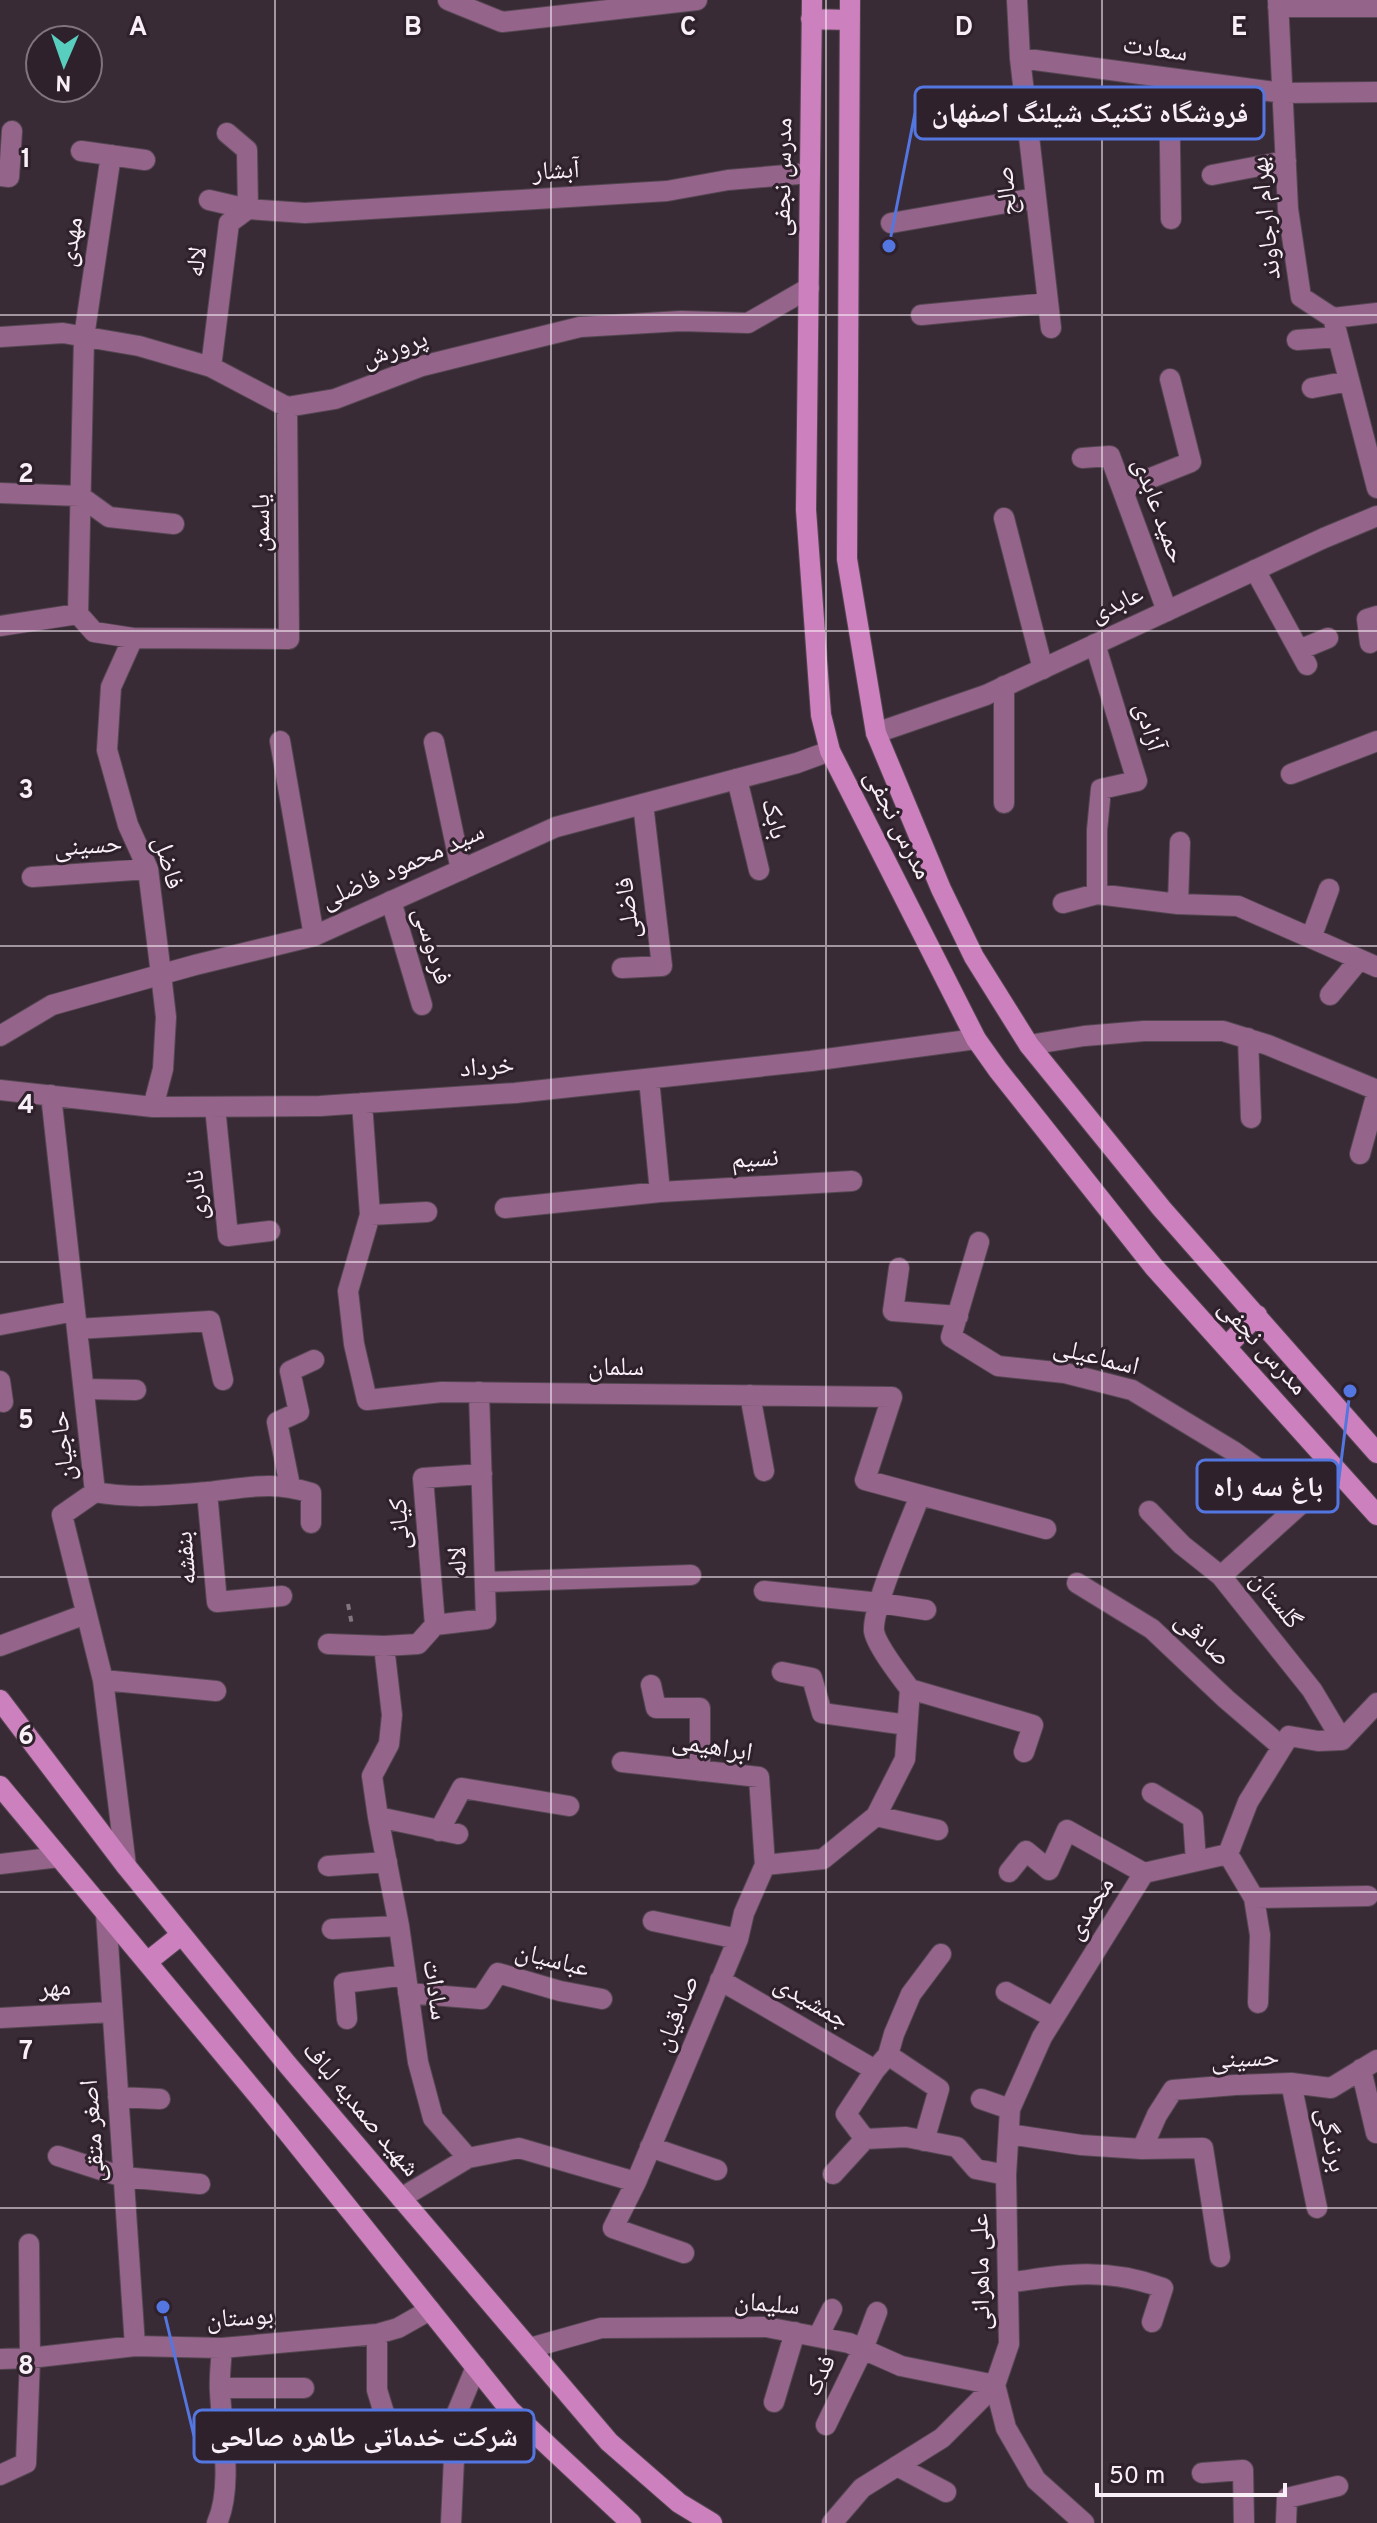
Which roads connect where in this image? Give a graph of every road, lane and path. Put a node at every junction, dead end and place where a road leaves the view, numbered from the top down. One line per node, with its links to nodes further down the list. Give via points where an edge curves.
1 (448, 0): 2 (street, via 502,22)
2 (697, 0)
3 (1017, 0): 8 (street, صالح)
4 (1278, 3): 5 (street); 11 (street, بهرام ارجاوند)
5 (1377, 7)
6 (812, 9): 7 (main road); 18 (main road, مدرس نجفی)
7 (850, 10): 59 (main road, مدرس نجفی, via 847,559)
8 (1020, 58): 9 (street, سعادت); 21 (street, صالح)
9 (1169, 78): 11 (street, سعادت); 24 (street)
10 (1377, 92): 11 (street)
11 (1283, 93): 17 (street, بهرام ارجاوند)
12 (12, 131): 20 (street, via 9,177)
13 (227, 133): 23 (street, via 247,150)
14 (81, 151): 15 (street)
15 (111, 155): 16 (street); 33 (street, مهدی)
16 (145, 160)
17 (1286, 161): 19 (street); 30 (street, بهرام ارجاوند, via 1301,297)
18 (810, 173): 23 (street, آبشار, via 667,191 305,213); 26 (main road, مدرس نجفی)
19 (1212, 175)
20 (0, 176)
21 (1035, 198): 25 (street); 27 (street, صالح)
22 (209, 200): 23 (street, آبشار)
23 (248, 209): 35 (street, لاله, via 229,223)
24 (1171, 219)
25 (891, 223)
26 (809, 288): 39 (street, پرورش, via 748,323 580,327 422,366 335,399); 63 (main road, مدرس نجفی, via 806,510 821,715)
27 (1048, 303): 29 (street); 31 (street, صالح)
28 (1377, 313): 30 (street)
29 (921, 315)
30 (1335, 327): 34 (street); 37 (street)
31 (1051, 328)
32 (0, 337): 33 (street)
33 (84, 337): 35 (street); 44 (street, مهدی)
34 (1297, 340)
35 (211, 367): 39 (street)
36 (1170, 379): 42 (street, via 1191,462)
37 (1349, 381): 38 (street); 41 (street)
38 (1312, 388)
39 (287, 407): 53 (street, یاسمن, via 289,639)
40 (1082, 458): 42 (street, حمید عابدی, via 1110,456)
41 (1377, 488)
42 (1123, 489): 49 (street, حمید عابدی)
43 (0, 493): 44 (street)
44 (80, 496): 47 (street, via 109,517); 50 (street, مهدی)
45 (1377, 516): 48 (street, عابدی)
46 (1004, 518): 57 (street)
47 (174, 524)
48 (1255, 570): 49 (street, عابدی); 54 (street, via 1303,657)
49 (1167, 611): 56 (street, عابدی)
50 (78, 614): 52 (street); 53 (street, via 94,632)
51 (1377, 616): 55 (street, via 1367,619)
52 (0, 626)
53 (133, 638): 69 (street, فاضل, via 111,687 107,750 128,825)
54 (1328, 638)
55 (1370, 643)
56 (1095, 644): 57 (street, عابدی); 74 (street, آزادی, via 1137,781 1101,789)
57 (1043, 669): 58 (street, عابدی)
58 (1004, 686): 59 (street, عابدی); 66 (street)
59 (876, 733): 88 (main road, مدرس نجفی, via 974,957)
60 (280, 741): 78 (street)
61 (1377, 741): 64 (street)
62 (434, 742): 70 (street)
63 (830, 751): 65 (street, سید محمود فاضلی); 87 (main road, مدرس نجفی)
64 (1291, 774)
65 (737, 779): 67 (street, سید محمود فاضلی); 71 (street, بابک)
66 (1004, 803)
67 (643, 804): 70 (street, سید محمود فاضلی, via 556,827); 81 (street, فاضلی, via 662,966)
68 (1180, 842): 77 (street)
69 (148, 869): 72 (street, حسینی); 82 (street, فاضل)
70 (461, 870): 75 (street, سید محمود فاضلی)
71 (759, 870)
72 (32, 877)
73 (1329, 889): 79 (street)
74 (1097, 894): 76 (street); 77 (street)
75 (391, 901): 78 (street, سید محمود فاضلی); 84 (street, فردوسی)
76 (1063, 903)
77 (1178, 904): 79 (street, via 1238,906)
78 (314, 936): 82 (street, سید محمود فاضلی)
79 (1311, 938): 80 (street)
80 (1368, 964): 83 (street)
81 (622, 968)
82 (161, 974): 85 (street, سید محمود فاضلی, via 52,1005); 94 (street, فاضل, via 166,1017 163,1069)
83 (1330, 995)
84 (422, 1005)
85 (0, 1036)
86 (1248, 1038): 88 (street, via 1223,1031 1144,1031); 91 (street); 96 (street)
87 (976, 1039): 89 (street, خرداد); 110 (main road, مدرس نجفی, via 1154,1267)
88 (1029, 1045): 106 (main road, مدرس نجفی, via 1162,1209)
89 (649, 1079): 93 (street, خرداد); 99 (street)
90 (0, 1090): 92 (street, خرداد)
91 (1377, 1092): 97 (street)
92 (51, 1095): 94 (street, خرداد); 108 (street, حاجیان)
93 (362, 1103): 95 (street, خرداد); 102 (street, سلمان)
94 (153, 1107): 95 (street, خرداد)
95 (215, 1107): 103 (street, نادری, via 228,1236)
96 (1251, 1118)
97 (1360, 1154)
98 (852, 1181): 99 (street, نسیم)
99 (660, 1192): 100 (street, نسیم)
100 (505, 1208)
101 (427, 1212): 102 (street)
102 (370, 1215): 116 (street, سلمان, via 348,1291 367,1400)
103 (270, 1231)
104 (979, 1242): 107 (street)
105 (899, 1268): 107 (street, via 893,1311)
106 (1257, 1315): 110 (main road); 119 (main road, مدرس نجفی)
107 (958, 1316): 131 (street, اسماعیلی, via 951,1337 998,1366 1065,1373 1132,1390 1304,1501)
108 (76, 1320): 109 (street); 112 (street, via 210,1321); 114 (street, حاجیان)
109 (0, 1325)
110 (1226, 1347): 127 (main road, مدرس نجفی)
111 (314, 1360): 122 (street, via 290,1371 299,1412 277,1422)
112 (223, 1380)
113 (0, 1381): 118 (street)
114 (84, 1389): 115 (street); 123 (street, حاجیان)
115 (136, 1390)
116 (479, 1392): 117 (street, سلمان); 121 (street, لاله)
117 (750, 1395): 120 (street); 125 (street, سلمان, via 892,1397 865,1480)
118 (3, 1402)
119 (1377, 1453)
120 (764, 1471)
121 (482, 1474): 132 (street, لاله); 139 (street, کیانی, via 423,1478)
122 (290, 1486): 124 (street); 128 (street, via 311,1493)
123 (95, 1492): 124 (street); 138 (street, حاجیان, via 62,1515)
124 (207, 1492): 135 (street, بنفشه, via 217,1602)
125 (920, 1495): 129 (street, سلمان); 136 (street)
126 (1149, 1511): 131 (street, گلستان)
127 (1377, 1515)
128 (311, 1523)
129 (1046, 1529)
130 (691, 1575): 132 (street)
131 (1221, 1576): 151 (street, گلستان, via 1312,1690)
132 (485, 1582): 139 (street, لاله, via 486,1619)
133 (1077, 1583): 152 (street, صادقی, via 1152,1629)
134 (764, 1591): 136 (street)
135 (282, 1596)
136 (880, 1603): 137 (street); 146 (street, via 874,1632)
137 (926, 1610)
138 (86, 1614): 141 (street); 144 (street, حاجیان)
139 (435, 1625): 142 (street, لاله, via 418,1644)
140 (328, 1644): 142 (street, لاله)
141 (0, 1646)
142 (384, 1646): 160 (street, سادات, via 392,1715 389,1744 372,1776)
143 (782, 1672): 150 (street, via 812,1678 822,1713)
144 (103, 1680): 147 (street); 168 (street, حاجیان)
145 (651, 1685): 155 (street, via 656,1708 700,1708)
146 (910, 1689): 150 (street); 153 (street, via 1033,1725)
147 (216, 1691)
148 (0, 1700): 168 (main road, شهید صمدیه لباف)
149 (1377, 1703): 151 (street)
150 (907, 1725): 159 (street, via 905,1759)
151 (1342, 1740): 152 (street, via 1289,1736)
152 (1282, 1747): 162 (street, via 1248,1802)
153 (1024, 1752)
154 (622, 1762): 155 (street, ابراهیمی)
155 (700, 1771): 167 (street, ابراهیمی, via 759,1777)
156 (0, 1786): 163 (main road)
157 (1152, 1793): 164 (street, via 1193,1818)
158 (569, 1806): 160 (street, via 462,1788 448,1832)
159 (876, 1816): 161 (street); 167 (street, via 823,1859)
160 (378, 1817): 165 (street, سادات)
161 (938, 1830)
162 (1228, 1854): 164 (street, محمدی); 173 (street)
163 (59, 1857): 166 (street); 174 (main road)
164 (1196, 1861): 171 (street, محمدی)
165 (387, 1862): 169 (street); 176 (street, سادات)
166 (0, 1864)
167 (765, 1865): 179 (street, صادقیان)
168 (126, 1866): 178 (main road, شهید صمدیه لباف)
169 (328, 1866)
170 (1009, 1872): 171 (street, via 1026,1851 1049,1870 1067,1830)
171 (1144, 1873): 189 (street, محمدی)
172 (1368, 1896): 173 (street)
173 (1254, 1898): 186 (street, via 1260,1935)
174 (106, 1913): 181 (main road); 187 (street, اصغر متقی)
175 (653, 1921): 179 (street)
176 (399, 1926): 177 (street); 183 (street, سادات)
177 (332, 1929)
178 (181, 1935): 181 (main road); 212 (main road, شهید صمدیه لباف)
179 (738, 1939): 182 (street, صادقیان)
180 (941, 1954): 191 (street, via 911,1994)
181 (147, 1962): 219 (main road)
182 (720, 1980): 191 (street, جمشیدی); 202 (street, صادقیان)
183 (407, 1984): 185 (street, عباسیان, via 481,1999 498,1973); 190 (street, via 344,1983); 205 (street, سادات, via 418,2062 433,2118)
184 (1006, 1992): 189 (street)
185 (602, 1999)
186 (1258, 2003)
187 (112, 2012): 188 (street, مهر); 194 (street, اصغر متقی)
188 (0, 2018)
189 (1054, 2018): 197 (street, محمدی)
190 (347, 2019)
191 (882, 2063): 200 (street, via 846,2114); 201 (street, جمشیدی, via 939,2089)
192 (1369, 2064): 193 (street, حسینی, via 1331,2088); 198 (street)
193 (1291, 2083): 203 (street, حسینی, via 1173,2090); 213 (street, برندگی)
194 (118, 2097): 195 (street); 209 (street, اصغر متقی)
195 (160, 2099)
196 (981, 2099): 197 (street)
197 (1010, 2109): 199 (street, محمدی)
198 (1376, 2133)
199 (1009, 2134): 203 (street); 208 (street, علی ماهرانی)
200 (865, 2139): 201 (street); 207 (street)
201 (924, 2141): 208 (street, via 957,2147 976,2169)
202 (650, 2147): 206 (street); 210 (street, صادقیان)
203 (1142, 2149): 216 (street, via 1203,2148)
204 (58, 2156): 209 (street)
205 (468, 2158): 210 (street, via 519,2148); 212 (street)
206 (717, 2170)
207 (833, 2174)
208 (1006, 2175): 217 (street, علی ماهرانی)
209 (123, 2177): 211 (street); 225 (street, اصغر متقی)
210 (636, 2182): 215 (street, صادقیان, via 613,2228)
211 (200, 2184)
212 (401, 2198): 227 (main road, شهید صمدیه لباف)
213 (1317, 2208)
214 (29, 2244): 229 (street)
215 (684, 2253)
216 (1220, 2257)
217 (1008, 2283): 221 (street, via 1076,2273 1137,2278 1163,2288); 232 (street, علی ماهرانی, via 1009,2344)
218 (832, 2309): 224 (street)
219 (430, 2310): 223 (street, بوستان); 231 (main road)
220 (877, 2312): 228 (street, فدک)
221 (1152, 2322)
222 (795, 2332): 224 (street, سلیمان); 227 (street, سلیمان, via 766,2327 601,2328); 235 (street)
223 (377, 2334): 226 (street, بوستان); 237 (street, via 377,2390 392,2439)
224 (818, 2337): 228 (street, سلیمان)
225 (135, 2346): 226 (street, بوستان); 229 (street, بوستان)
226 (222, 2348): 233 (street)
227 (530, 2348): 246 (main road, شهید صمدیه لباف, via 609,2442 679,2503)
228 (863, 2349): 232 (street, سلیمان, via 901,2366); 236 (street, فدک)
229 (30, 2358): 230 (street, بوستان); 240 (street, via 26,2463)
230 (0, 2359)
231 (476, 2367): 244 (street, via 456,2415); 245 (main road, via 510,2410)
232 (995, 2385): 238 (street, علی ماهرانی, via 942,2438); 248 (street, via 1006,2428 1036,2480)
233 (220, 2388): 234 (street); 243 (street, via 224,2508)
234 (304, 2388)
235 (774, 2402)
236 (826, 2425)
237 (345, 2444)
238 (897, 2466): 242 (street); 247 (street, علی ماهرانی, via 862,2488)
239 (1202, 2473): 249 (street, via 1243,2470)
240 (0, 2475)
241 (1338, 2486): 250 (street, via 1287,2498)
242 (946, 2492)
243 (217, 2523)
244 (451, 2523)
245 (631, 2523)
246 (712, 2523)
247 (832, 2523)
248 (1084, 2523)
249 (1244, 2523)
250 (1286, 2523)

